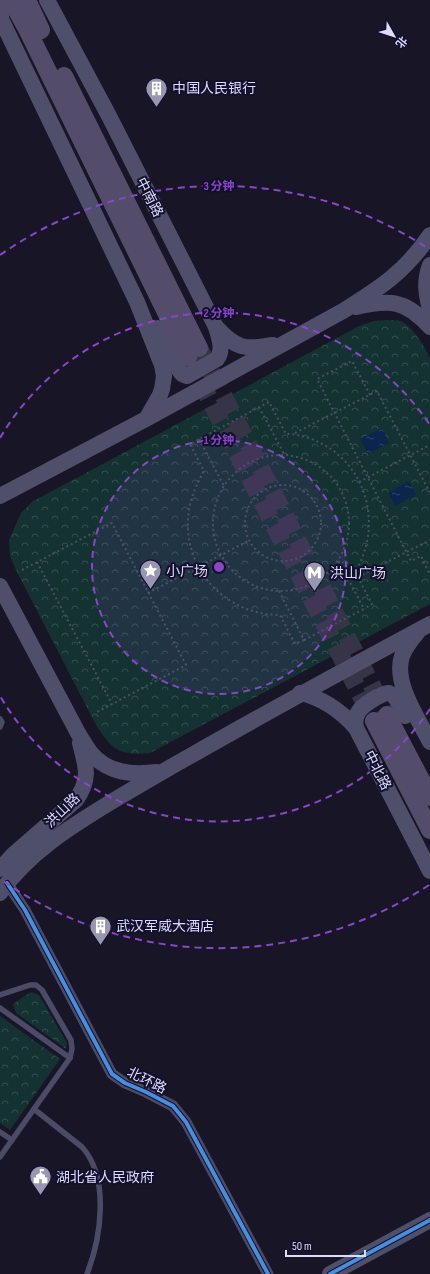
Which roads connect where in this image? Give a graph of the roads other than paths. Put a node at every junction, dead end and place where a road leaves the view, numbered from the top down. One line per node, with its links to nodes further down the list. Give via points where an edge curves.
1 (1, 0): 5 (main road)
2 (11, 0): 3 (main road, 中南路, via 194,352)
3 (27, 0)
4 (47, 0): 11 (main road, 中南路)
5 (0, 17): 8 (main road)
6 (426, 240): 10 (main road, via 399,272)
7 (430, 265): 9 (main road, via 425,284)
8 (137, 302): 11 (main road, via 149,311 178,370 185,376 219,356 221,346); 14 (main road, via 164,376 160,395)
9 (430, 309)
10 (343, 311): 12 (main road, via 384,302 396,304 410,308); 13 (main road)
11 (216, 327): 13 (main road, 中南路, via 232,342 246,348)
12 (430, 327)
13 (284, 343): 14 (main road)
14 (146, 420): 15 (main road)
15 (2, 497)
16 (0, 586): 22 (main road)
17 (424, 627): 18 (main road, 洪山路); 23 (main road, via 402,655 400,672 402,687)
18 (300, 693): 21 (main road, 中北路, via 329,704); 24 (main road, 洪山路)
19 (0, 719): 20 (lane)
20 (0, 727)
21 (356, 728): 23 (main road, via 359,710 368,702 387,693 397,700 411,728); 27 (main road, 中北路)
22 (78, 734): 24 (main road, via 91,753 116,770 132,774); 28 (main road, 洪山路, via 86,769 85,782 80,794 14,854)
23 (429, 740)
24 (161, 772): 28 (main road, 洪山路, via 90,815 40,850)
25 (430, 797): 26 (main road, 中北路, via 380,718)
26 (430, 830)
27 (430, 871)
28 (2, 882): 38 (street, 北环路, via 25,910 112,1074 173,1106 182,1116)
29 (0, 995): 31 (lane, via 30,985 36,985 42,990 71,1040)
30 (0, 1008): 31 (lane)
31 (70, 1058): 32 (lane)
32 (34, 1109): 34 (lane); 37 (lane, via 82,1147 93,1162 99,1185 100,1214 96,1242)
33 (0, 1132): 34 (lane)
34 (12, 1140): 35 (lane)
35 (0, 1157)
36 (430, 1220): 39 (main road)
37 (87, 1274)
38 (268, 1274)
39 (330, 1274)

